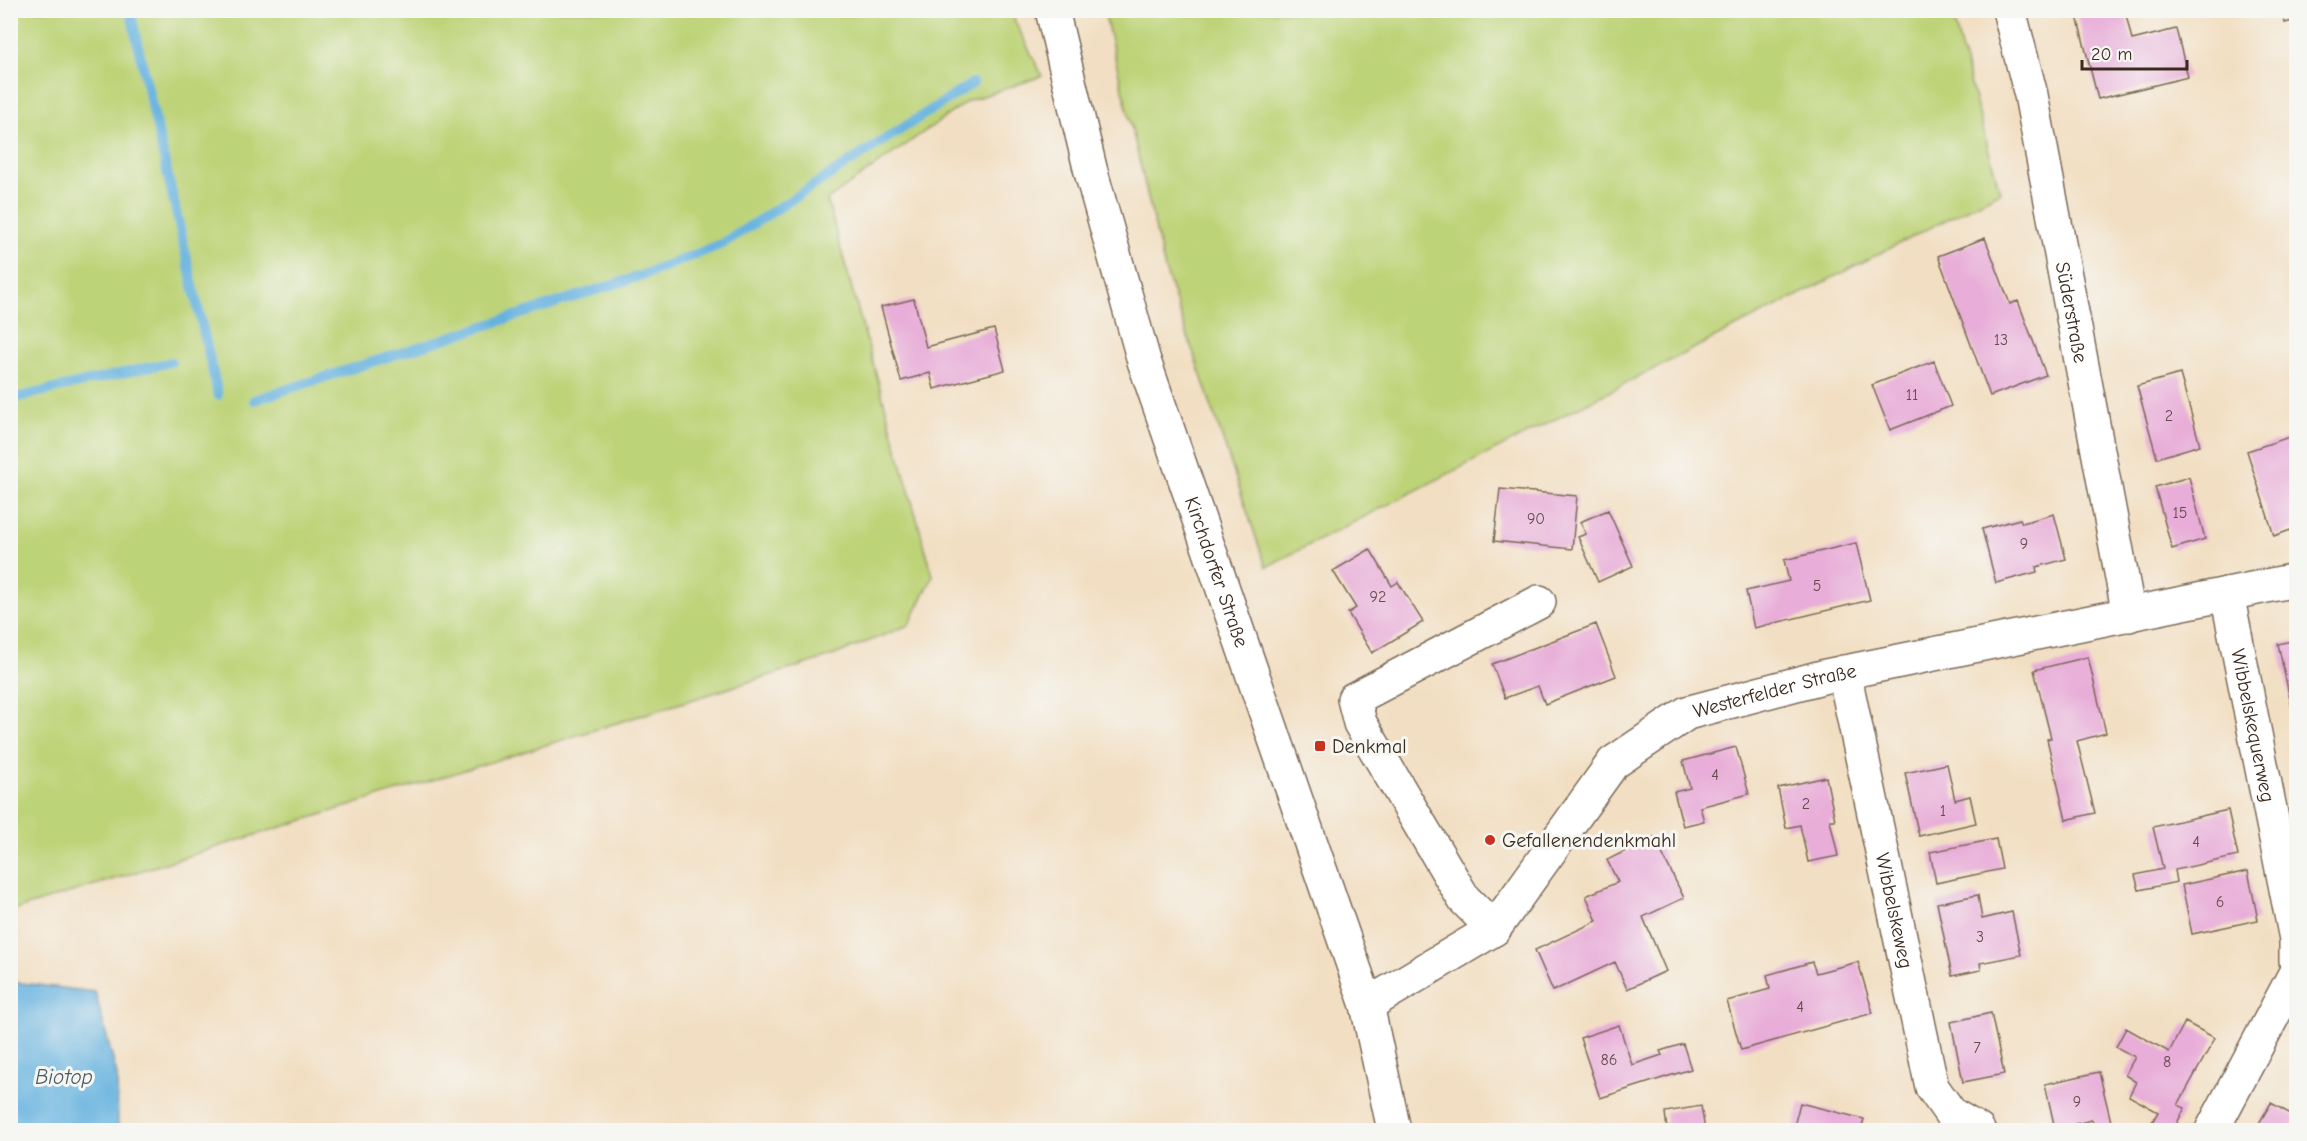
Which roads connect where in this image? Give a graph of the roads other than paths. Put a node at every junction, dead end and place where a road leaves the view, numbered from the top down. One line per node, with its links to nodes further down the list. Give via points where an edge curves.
1 (1052, 10): 11 (street, Kirchdorfer Straße, via 1091,172 1144,361)
2 (2009, 10): 6 (street, Süderstraße, via 2031,95)
3 (2296, 580): 4 (street, Westerfelder Straße)
4 (2227, 594): 6 (street, Westerfelder Straße); 9 (street, Wibbelskequerweg, via 2296,939)
5 (1539, 602): 8 (street, via 1354,699 1360,723 1464,899)
6 (2129, 615): 7 (street, Westerfelder Straße)
7 (1844, 672): 8 (street, Westerfelder Straße, via 1687,713 1613,762); 13 (street, Wibbelskeweg, via 1932,1087 1951,1114)
8 (1494, 929): 11 (street, Westerfelder Straße)
9 (2296, 961)
10 (2296, 972): 14 (street)
11 (1366, 1005): 12 (street, Kirchdorfer Straße)
12 (1394, 1131)
13 (1978, 1131)
14 (2212, 1131)

